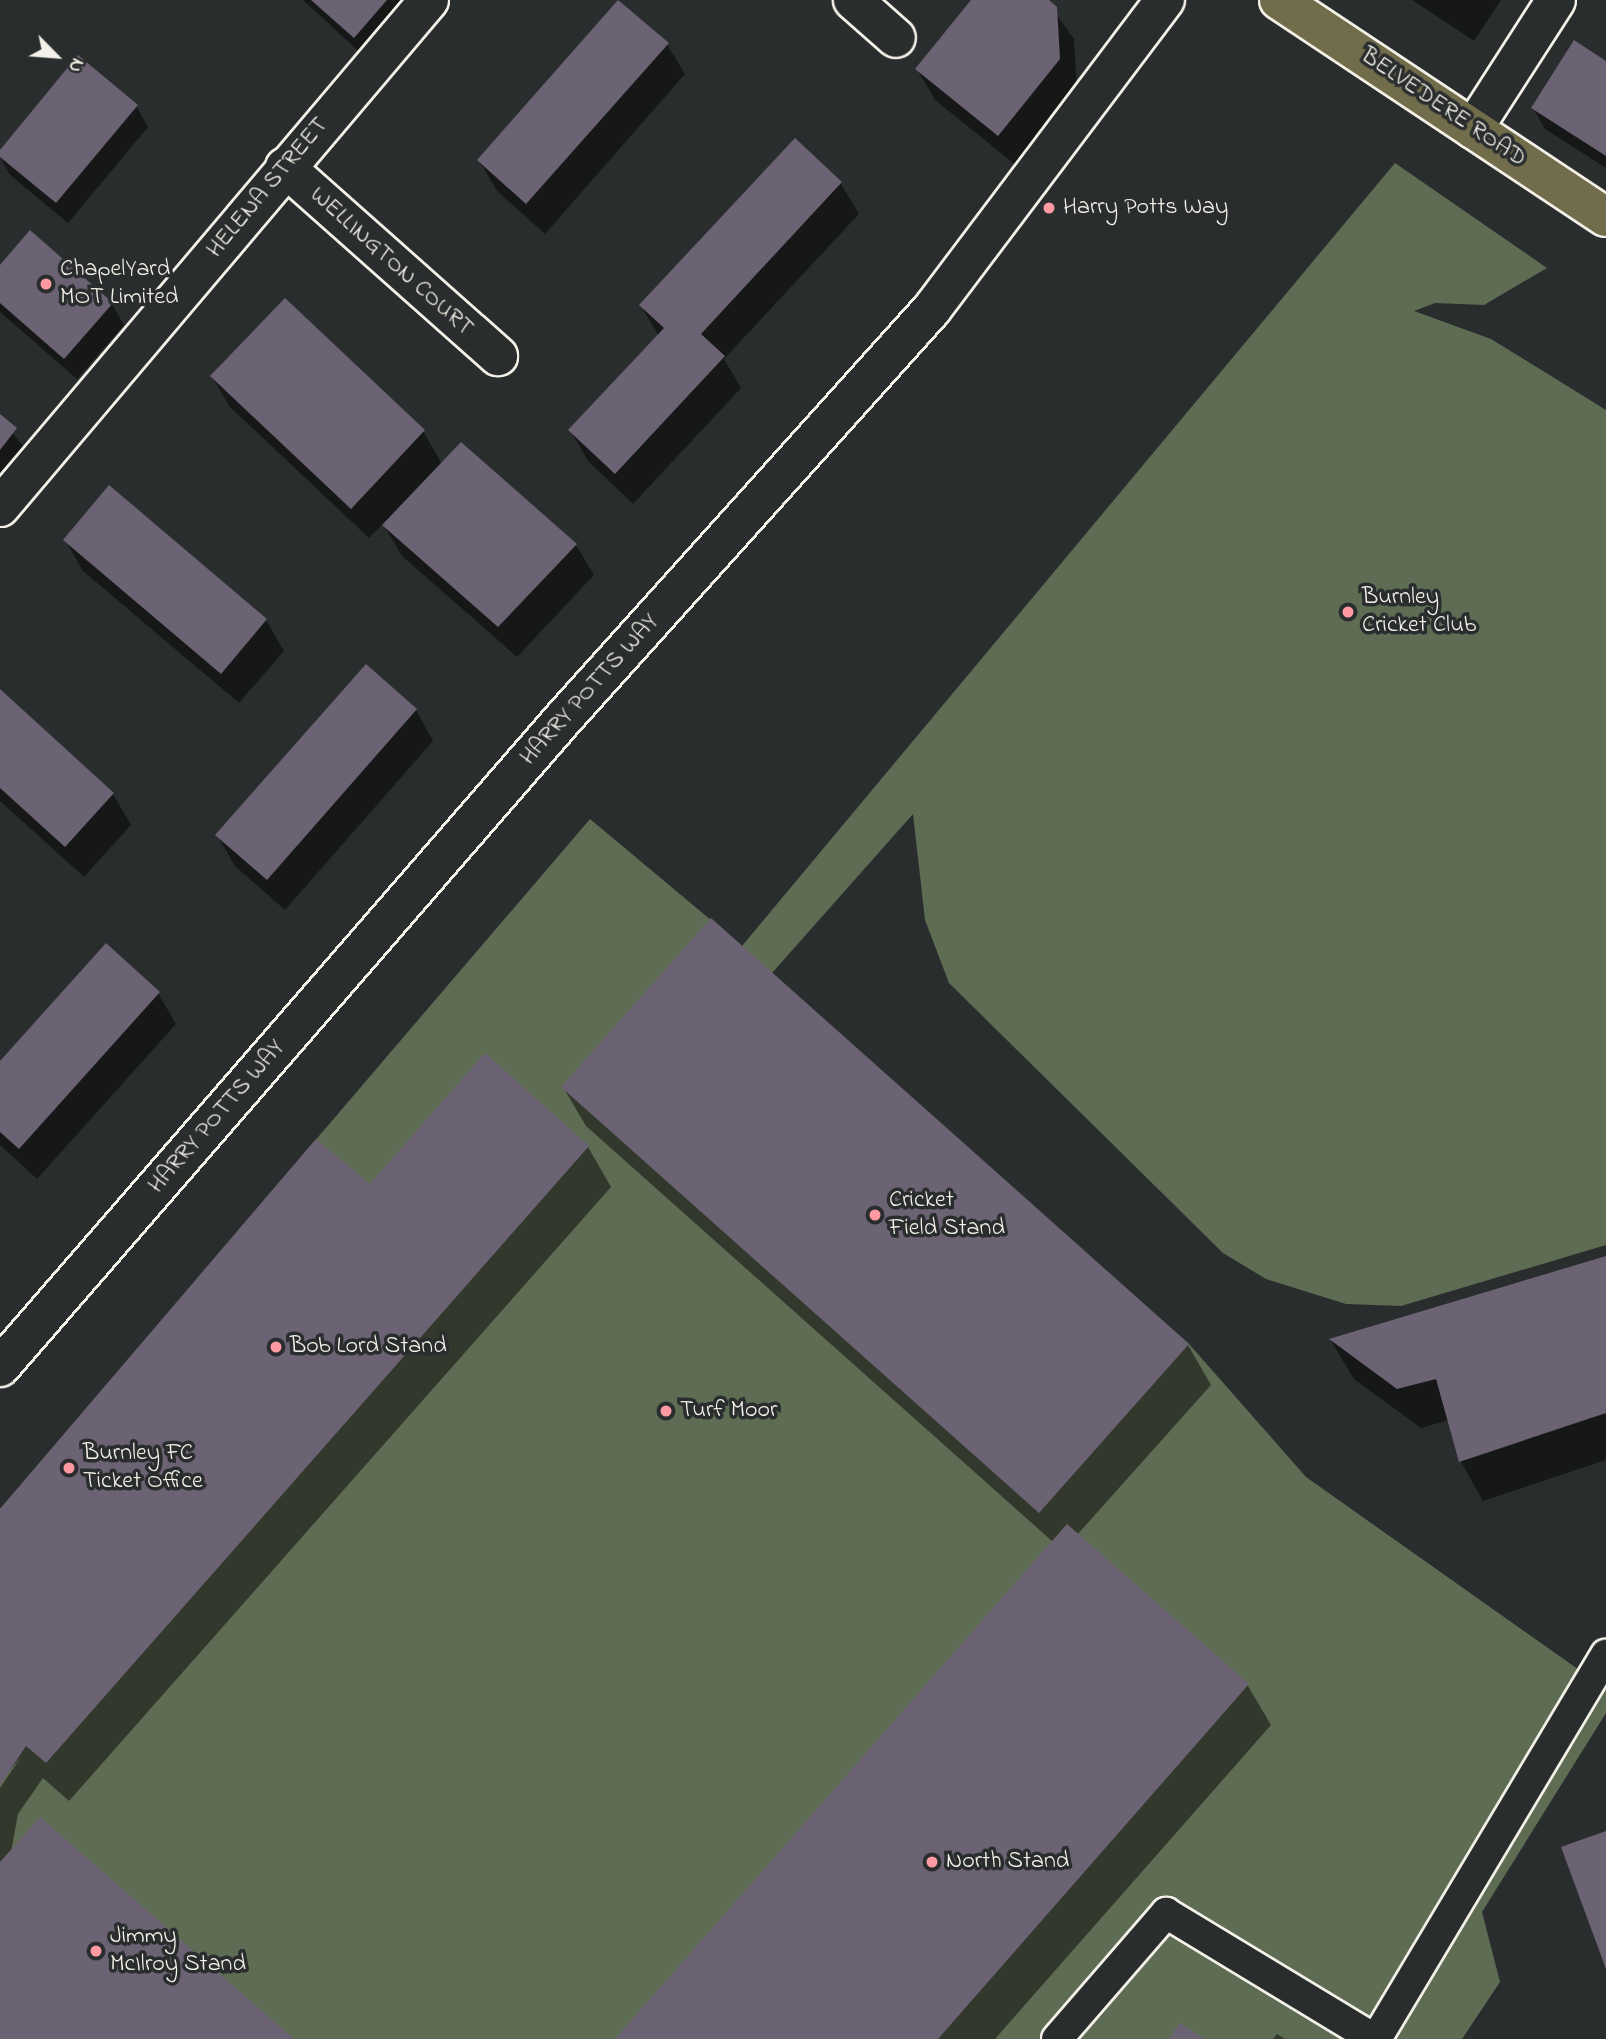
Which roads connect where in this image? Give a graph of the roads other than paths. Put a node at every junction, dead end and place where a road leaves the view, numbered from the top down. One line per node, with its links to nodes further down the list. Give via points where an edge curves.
1 (429, 0): 8 (street, HELENA STREET)
2 (853, 0): 6 (street)
3 (1165, 0): 12 (street, HARRY POTTS WAY, via 932,309 562,720)
4 (1279, 0): 7 (highway, BELVEDERE ROAD)
5 (1556, 0): 7 (street)
6 (896, 38)
7 (1473, 130): 9 (highway, BELVEDERE ROAD)
8 (285, 167): 10 (street, WELLINGTON COURT); 11 (street, HELENA STREET)
9 (1606, 217)
10 (498, 356)
11 (0, 507)
12 (0, 1367)
13 (1606, 1654): 15 (lane)
14 (1056, 2039): 15 (lane, via 1166,1913)
15 (1375, 2039)

